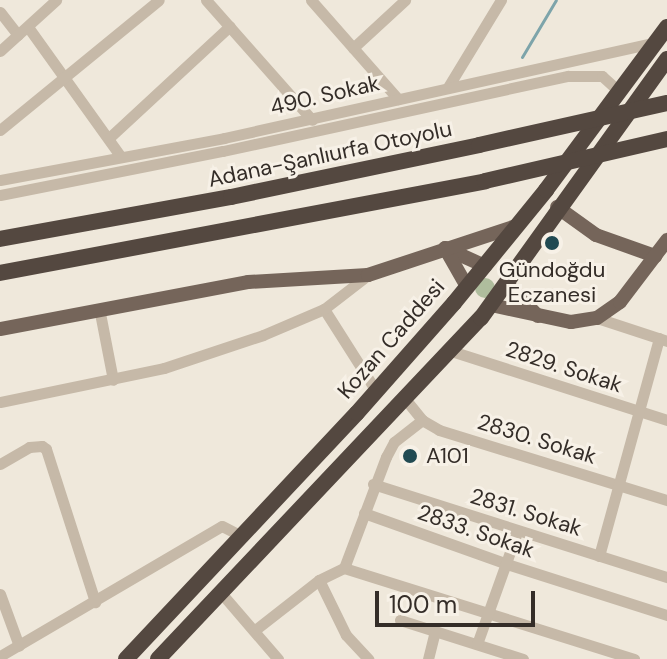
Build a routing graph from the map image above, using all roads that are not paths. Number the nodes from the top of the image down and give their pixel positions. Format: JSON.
{"nodes":[{"id":1,"x":56,"y":0,"type":"edge"},
{"id":2,"x":159,"y":0,"type":"edge"},
{"id":3,"x":206,"y":0,"type":"edge"},
{"id":4,"x":311,"y":0,"type":"edge"},
{"id":5,"x":405,"y":0,"type":"edge"},
{"id":6,"x":501,"y":0,"type":"edge"},
{"id":7,"x":0,"y":12,"type":"edge"},
{"id":8,"x":230,"y":26,"type":"junction"},
{"id":9,"x":28,"y":27,"type":"junction"},
{"id":10,"x":667,"y":27,"type":"edge"},
{"id":11,"x":18,"y":35,"type":"junction"},
{"id":12,"x":657,"y":42,"type":"junction"},
{"id":13,"x":353,"y":48,"type":"junction"},
{"id":14,"x":0,"y":51,"type":"edge"},
{"id":15,"x":667,"y":59,"type":"edge"},
{"id":16,"x":66,"y":77,"type":"junction"},
{"id":17,"x":448,"y":87,"type":"junction"},
{"id":18,"x":620,"y":92,"type":"junction"},
{"id":19,"x":398,"y":99,"type":"junction"},
{"id":20,"x":667,"y":103,"type":"edge"},
{"id":21,"x":312,"y":120,"type":"junction"},
{"id":22,"x":0,"y":130,"type":"edge"},
{"id":23,"x":110,"y":137,"type":"junction"},
{"id":24,"x":667,"y":139,"type":"edge"},
{"id":25,"x":121,"y":157,"type":"junction"},
{"id":26,"x":0,"y":180,"type":"edge"},
{"id":27,"x":0,"y":195,"type":"edge"},
{"id":28,"x":557,"y":207,"type":"junction"},
{"id":29,"x":516,"y":226,"type":"junction"},
{"id":30,"x":0,"y":239,"type":"edge"},
{"id":31,"x":667,"y":240,"type":"edge"},
{"id":32,"x":445,"y":248,"type":"junction"},
{"id":33,"x":655,"y":256,"type":"junction"},
{"id":34,"x":485,"y":266,"type":"junction"},
{"id":35,"x":0,"y":273,"type":"edge"},
{"id":36,"x":368,"y":275,"type":"junction"},
{"id":37,"x":466,"y":285,"type":"junction"},
{"id":38,"x":498,"y":295,"type":"junction"},
{"id":39,"x":324,"y":309,"type":"junction"},
{"id":40,"x":100,"y":313,"type":"junction"},
{"id":41,"x":538,"y":316,"type":"junction"},
{"id":42,"x":597,"y":318,"type":"junction"},
{"id":43,"x":0,"y":329,"type":"edge"},
{"id":44,"x":663,"y":339,"type":"edge"},
{"id":45,"x":448,"y":350,"type":"junction"},
{"id":46,"x":113,"y":380,"type":"junction"},
{"id":47,"x":376,"y":391,"type":"junction"},
{"id":48,"x":406,"y":400,"type":"junction"},
{"id":49,"x":0,"y":402,"type":"edge"},
{"id":50,"x":638,"y":411,"type":"junction"},
{"id":51,"x":422,"y":420,"type":"junction"},
{"id":52,"x":667,"y":420,"type":"edge"},
{"id":53,"x":380,"y":425,"type":"junction"},
{"id":54,"x":394,"y":442,"type":"junction"},
{"id":55,"x":0,"y":464,"type":"edge"},
{"id":56,"x":373,"y":484,"type":"junction"},
{"id":57,"x":618,"y":484,"type":"junction"},
{"id":58,"x":667,"y":500,"type":"edge"},
{"id":59,"x":364,"y":513,"type":"junction"},
{"id":60,"x":517,"y":532,"type":"junction"},
{"id":61,"x":240,"y":535,"type":"junction"},
{"id":62,"x":599,"y":556,"type":"junction"},
{"id":63,"x":507,"y":564,"type":"junction"},
{"id":64,"x":344,"y":568,"type":"junction"},
{"id":65,"x":667,"y":577,"type":"edge"},
{"id":66,"x":319,"y":580,"type":"junction"},
{"id":67,"x":0,"y":594,"type":"edge"},
{"id":68,"x":222,"y":594,"type":"junction"},
{"id":69,"x":95,"y":602,"type":"junction"},
{"id":70,"x":490,"y":614,"type":"junction"},
{"id":71,"x":667,"y":615,"type":"edge"},
{"id":72,"x":400,"y":620,"type":"dead end"},
{"id":73,"x":255,"y":630,"type":"junction"},
{"id":74,"x":435,"y":631,"type":"junction"},
{"id":75,"x":477,"y":644,"type":"junction"},
{"id":76,"x":19,"y":646,"type":"junction"},
{"id":77,"x":0,"y":656,"type":"edge"},
{"id":78,"x":276,"y":658,"type":"edge"},
{"id":79,"x":519,"y":658,"type":"edge"},
{"id":80,"x":126,"y":659,"type":"edge"},
{"id":81,"x":158,"y":659,"type":"edge"},
{"id":82,"x":368,"y":659,"type":"edge"},
{"id":83,"x":428,"y":659,"type":"edge"},
{"id":84,"x":634,"y":659,"type":"edge"}],
"edges":[{"from":1,"to":9,"type":"street"},
{"from":2,"to":16,"type":"street"},
{"from":3,"to":8,"type":"street"},
{"from":4,"to":13,"type":"street"},
{"from":5,"to":13,"type":"street"},
{"from":6,"to":17,"type":"street"},
{"from":7,"to":11,"type":"street"},
{"from":8,"to":21,"type":"street"},
{"from":8,"to":23,"type":"street"},
{"from":9,"to":11,"type":"street"},
{"from":9,"to":16,"type":"street"},
{"from":10,"to":12,"type":"highway","name":"Kozan Caddesi"},
{"from":11,"to":14,"type":"street"},
{"from":12,"to":17,"type":"street","name":"490. Sokak"},
{"from":12,"to":18,"type":"highway","name":"Kozan Caddesi"},
{"from":13,"to":19,"type":"street"},
{"from":15,"to":28,"type":"highway"},
{"from":16,"to":22,"type":"street"},
{"from":16,"to":23,"type":"street"},
{"from":17,"to":19,"type":"street","name":"490. Sokak"},
{"from":18,"to":27,"type":"street"},
{"from":18,"to":29,"type":"highway","name":"Kozan Caddesi"},
{"from":19,"to":21,"type":"street","name":"490. Sokak"},
{"from":20,"to":30,"type":"highway","name":"Adana-Şanlıurfa Otoyolu","bridge":true},
{"from":21,"to":25,"type":"street","name":"490. Sokak"},
{"from":23,"to":25,"type":"street"},
{"from":24,"to":35,"type":"highway","bridge":true},
{"from":25,"to":26,"type":"street","name":"490. Sokak"},
{"from":28,"to":33,"type":"main road"},
{"from":28,"to":38,"type":"highway"},
{"from":29,"to":32,"type":"main road"},
{"from":29,"to":34,"type":"highway","name":"Kozan Caddesi"},
{"from":31,"to":33,"type":"main road"},
{"from":32,"to":34,"type":"main road"},
{"from":32,"to":36,"type":"main road"},
{"from":32,"to":37,"type":"main road"},
{"from":33,"to":42,"type":"main road"},
{"from":34,"to":37,"type":"highway","name":"Kozan Caddesi"},
{"from":34,"to":38,"type":"highway"},
{"from":36,"to":39,"type":"street"},
{"from":36,"to":40,"type":"main road"},
{"from":37,"to":38,"type":"highway"},
{"from":37,"to":47,"type":"highway","name":"Kozan Caddesi"},
{"from":38,"to":41,"type":"main road"},
{"from":38,"to":41,"type":"main road"},
{"from":38,"to":45,"type":"highway"},
{"from":39,"to":46,"type":"street"},
{"from":39,"to":47,"type":"street"},
{"from":40,"to":43,"type":"main road"},
{"from":40,"to":46,"type":"street"},
{"from":41,"to":42,"type":"main road"},
{"from":42,"to":44,"type":"street"},
{"from":44,"to":50,"type":"street"},
{"from":45,"to":48,"type":"highway"},
{"from":45,"to":50,"type":"street","name":"2829. Sokak"},
{"from":46,"to":49,"type":"street"},
{"from":47,"to":61,"type":"highway","name":"Kozan Caddesi"},
{"from":48,"to":51,"type":"street","name":"2830. Sokak"},
{"from":48,"to":53,"type":"highway"},
{"from":50,"to":52,"type":"street","name":"2829. Sokak"},
{"from":50,"to":57,"type":"street"},
{"from":51,"to":54,"type":"street"},
{"from":51,"to":57,"type":"street","name":"2830. Sokak"},
{"from":53,"to":54,"type":"street"},
{"from":53,"to":68,"type":"highway"},
{"from":54,"to":56,"type":"street"},
{"from":55,"to":69,"type":"street"},
{"from":56,"to":59,"type":"street"},
{"from":56,"to":60,"type":"street","name":"2831. Sokak"},
{"from":57,"to":58,"type":"street","name":"2830. Sokak"},
{"from":57,"to":62,"type":"street"},
{"from":59,"to":63,"type":"street","name":"2833. Sokak"},
{"from":59,"to":64,"type":"street"},
{"from":60,"to":62,"type":"street","name":"2831. Sokak"},
{"from":60,"to":63,"type":"street"},
{"from":61,"to":69,"type":"street"},
{"from":61,"to":80,"type":"highway","name":"Kozan Caddesi"},
{"from":62,"to":65,"type":"street","name":"2831. Sokak"},
{"from":63,"to":70,"type":"street"},
{"from":63,"to":71,"type":"street","name":"2833. Sokak"},
{"from":64,"to":66,"type":"street"},
{"from":64,"to":70,"type":"street"},
{"from":66,"to":73,"type":"street"},
{"from":66,"to":82,"type":"street"},
{"from":67,"to":76,"type":"street"},
{"from":68,"to":73,"type":"street"},
{"from":68,"to":81,"type":"highway"},
{"from":69,"to":76,"type":"street"},
{"from":70,"to":75,"type":"street"},
{"from":70,"to":84,"type":"street"},
{"from":72,"to":74,"type":"street"},
{"from":73,"to":78,"type":"street"},
{"from":74,"to":75,"type":"street"},
{"from":74,"to":83,"type":"street"},
{"from":75,"to":79,"type":"street"},
{"from":76,"to":77,"type":"street"}]}
